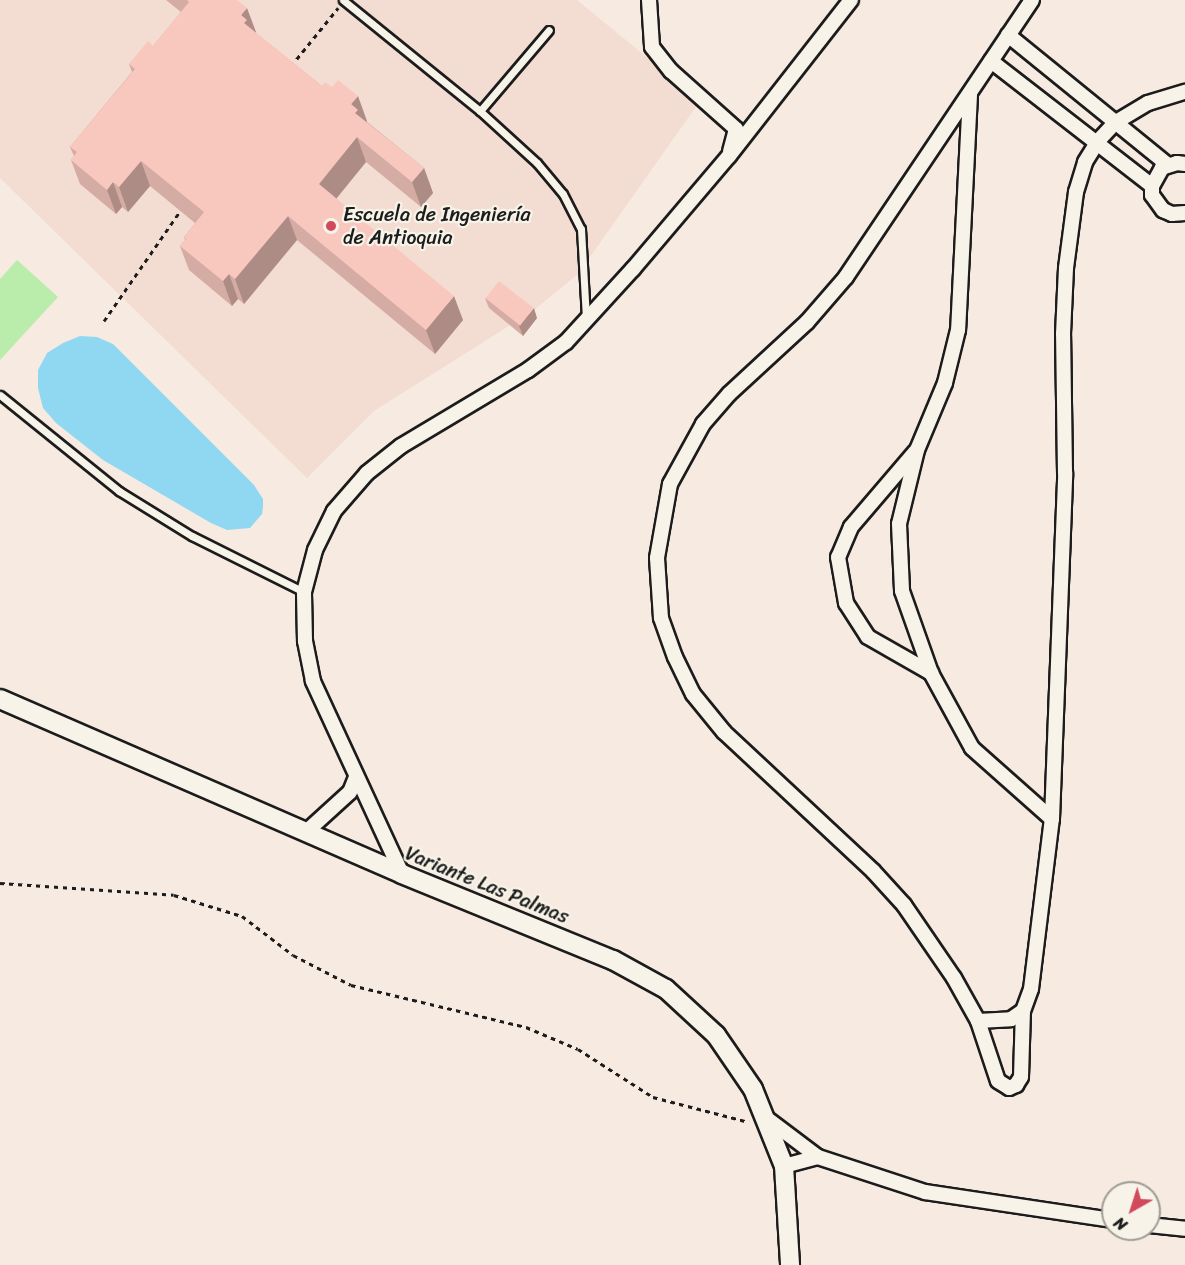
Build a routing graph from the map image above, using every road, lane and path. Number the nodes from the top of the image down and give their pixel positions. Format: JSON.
{"nodes":[{"id":1,"x":344,"y":0,"type":"edge"},
{"id":2,"x":649,"y":0,"type":"edge"},
{"id":3,"x":851,"y":0,"type":"edge"},
{"id":4,"x":1032,"y":0,"type":"edge"},
{"id":5,"x":549,"y":30,"type":"dead end"},
{"id":6,"x":1008,"y":35,"type":"junction"},
{"id":7,"x":991,"y":61,"type":"junction"},
{"id":8,"x":284,"y":74,"type":"edge"},
{"id":9,"x":1185,"y":92,"type":"edge"},
{"id":10,"x":970,"y":95,"type":"junction"},
{"id":11,"x":480,"y":111,"type":"junction"},
{"id":12,"x":1116,"y":122,"type":"junction"},
{"id":13,"x":1098,"y":141,"type":"junction"},
{"id":14,"x":729,"y":156,"type":"junction"},
{"id":15,"x":1185,"y":164,"type":"edge"},
{"id":16,"x":1168,"y":165,"type":"junction"},
{"id":17,"x":1152,"y":186,"type":"junction"},
{"id":18,"x":181,"y":210,"type":"edge"},
{"id":19,"x":1185,"y":213,"type":"edge"},
{"id":20,"x":104,"y":321,"type":"dead end"},
{"id":21,"x":586,"y":321,"type":"junction"},
{"id":22,"x":0,"y":395,"type":"edge"},
{"id":23,"x":917,"y":450,"type":"junction"},
{"id":24,"x":304,"y":592,"type":"junction"},
{"id":25,"x":931,"y":673,"type":"junction"},
{"id":26,"x":0,"y":699,"type":"edge"},
{"id":27,"x":356,"y":777,"type":"junction"},
{"id":28,"x":1052,"y":819,"type":"junction"},
{"id":29,"x":306,"y":832,"type":"junction"},
{"id":30,"x":402,"y":874,"type":"junction"},
{"id":31,"x":0,"y":883,"type":"edge"},
{"id":32,"x":1023,"y":1011,"type":"junction"},
{"id":33,"x":978,"y":1021,"type":"junction"},
{"id":34,"x":766,"y":1122,"type":"junction"},
{"id":35,"x":818,"y":1157,"type":"junction"},
{"id":36,"x":784,"y":1166,"type":"junction"},
{"id":37,"x":1101,"y":1218,"type":"edge"},
{"id":38,"x":1161,"y":1226,"type":"edge"},
{"id":39,"x":1185,"y":1229,"type":"edge"},
{"id":40,"x":790,"y":1265,"type":"edge"}],
"edges":[{"from":1,"to":8,"type":"path"},
{"from":1,"to":11,"type":"lane"},
{"from":2,"to":14,"type":"street"},
{"from":3,"to":14,"type":"street"},
{"from":4,"to":6,"type":"street"},
{"from":5,"to":11,"type":"lane"},
{"from":6,"to":7,"type":"street"},
{"from":6,"to":12,"type":"street"},
{"from":7,"to":10,"type":"street"},
{"from":7,"to":13,"type":"street"},
{"from":9,"to":12,"type":"street"},
{"from":10,"to":23,"type":"street"},
{"from":10,"to":33,"type":"street"},
{"from":11,"to":21,"type":"lane"},
{"from":12,"to":13,"type":"street"},
{"from":12,"to":16,"type":"street"},
{"from":13,"to":17,"type":"street"},
{"from":13,"to":28,"type":"street"},
{"from":14,"to":21,"type":"street"},
{"from":15,"to":16,"type":"street"},
{"from":16,"to":17,"type":"street"},
{"from":17,"to":19,"type":"street"},
{"from":18,"to":20,"type":"path"},
{"from":21,"to":24,"type":"street"},
{"from":22,"to":24,"type":"lane"},
{"from":23,"to":25,"type":"street"},
{"from":23,"to":25,"type":"street"},
{"from":24,"to":27,"type":"street"},
{"from":25,"to":28,"type":"street"},
{"from":26,"to":29,"type":"main road","name":"Variante Las Palmas"},
{"from":27,"to":29,"type":"street"},
{"from":27,"to":30,"type":"street"},
{"from":28,"to":32,"type":"street"},
{"from":29,"to":30,"type":"main road","name":"Variante Las Palmas"},
{"from":30,"to":34,"type":"main road","name":"Variante Las Palmas"},
{"from":31,"to":34,"type":"path"},
{"from":32,"to":33,"type":"street"},
{"from":32,"to":33,"type":"street"},
{"from":34,"to":35,"type":"street"},
{"from":34,"to":36,"type":"main road","name":"Variante Las Palmas"},
{"from":35,"to":36,"type":"street"},
{"from":35,"to":37,"type":"street"},
{"from":36,"to":40,"type":"main road","name":"Variante Las Palmas"},
{"from":38,"to":39,"type":"street"}]}
